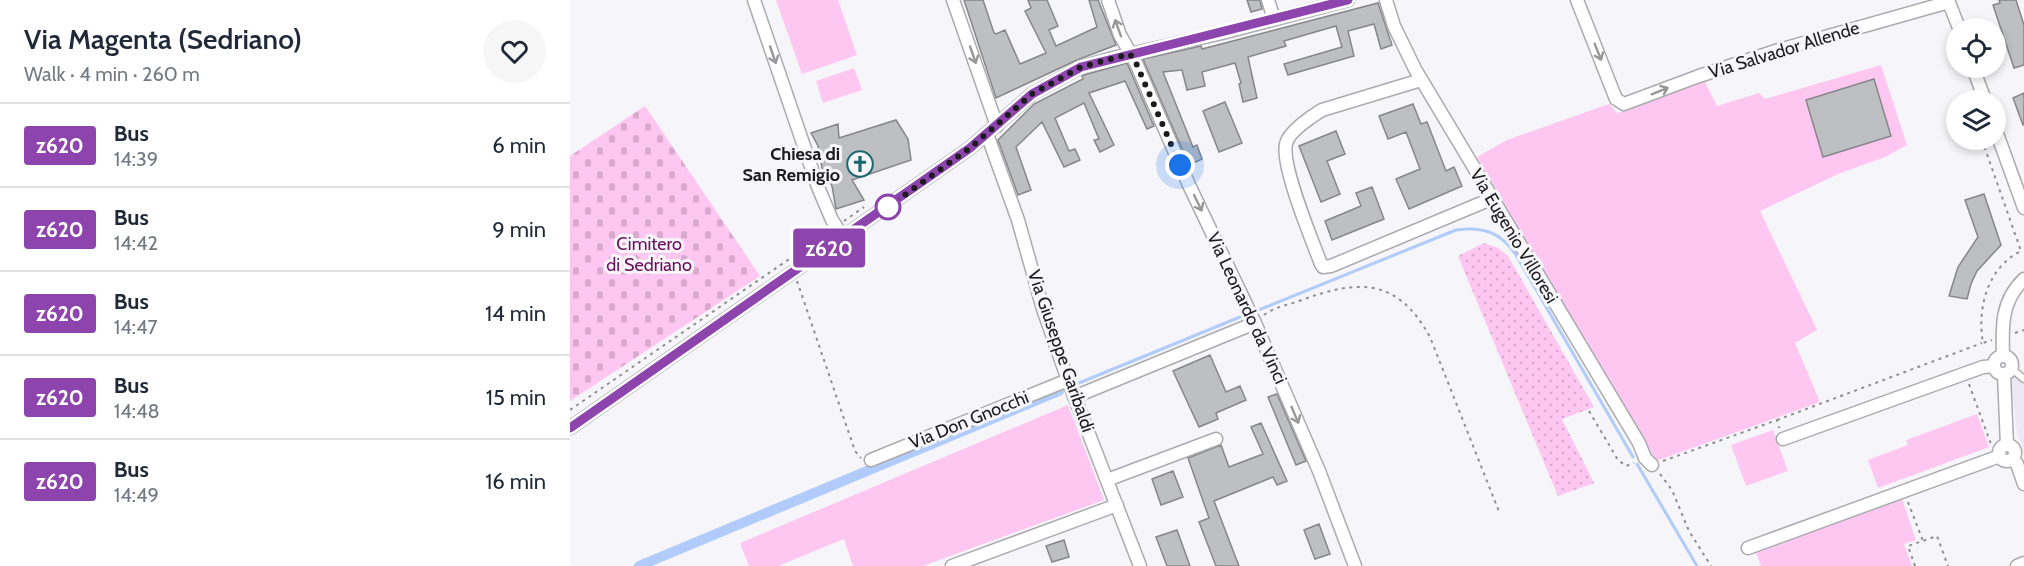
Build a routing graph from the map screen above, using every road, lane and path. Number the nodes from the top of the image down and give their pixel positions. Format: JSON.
{"nodes":[{"id":1,"x":754,"y":0,"type":"edge"},
{"id":2,"x":953,"y":0,"type":"edge"},
{"id":3,"x":1108,"y":0,"type":"edge"},
{"id":4,"x":1268,"y":0,"type":"edge"},
{"id":5,"x":1348,"y":0,"type":"edge"},
{"id":6,"x":1386,"y":0,"type":"edge"},
{"id":7,"x":1577,"y":0,"type":"edge"},
{"id":8,"x":1948,"y":1,"type":"edge"},
{"id":9,"x":1955,"y":18,"type":"edge"},
{"id":10,"x":1274,"y":19,"type":"junction"},
{"id":11,"x":1130,"y":54,"type":"junction"},
{"id":12,"x":1421,"y":80,"type":"junction"},
{"id":13,"x":997,"y":126,"type":"junction"},
{"id":14,"x":987,"y":134,"type":"junction"},
{"id":15,"x":1986,"y":150,"type":"edge"},
{"id":16,"x":2003,"y":150,"type":"edge"},
{"id":17,"x":1491,"y":199,"type":"junction"},
{"id":18,"x":869,"y":204,"type":"dead end"},
{"id":19,"x":2024,"y":208,"type":"edge"},
{"id":20,"x":840,"y":232,"type":"junction"},
{"id":21,"x":794,"y":273,"type":"junction"},
{"id":22,"x":2024,"y":279,"type":"edge"},
{"id":23,"x":1255,"y":323,"type":"junction"},
{"id":24,"x":2024,"y":330,"type":"edge"},
{"id":25,"x":2002,"y":336,"type":"junction"},
{"id":26,"x":1983,"y":343,"type":"junction"},
{"id":27,"x":2003,"y":356,"type":"junction"},
{"id":28,"x":1994,"y":366,"type":"junction"},
{"id":29,"x":2008,"y":372,"type":"junction"},
{"id":30,"x":1965,"y":373,"type":"junction"},
{"id":31,"x":2024,"y":379,"type":"edge"},
{"id":32,"x":1068,"y":380,"type":"junction"},
{"id":33,"x":1074,"y":397,"type":"junction"},
{"id":34,"x":570,"y":410,"type":"edge"},
{"id":35,"x":1589,"y":411,"type":"dead end"},
{"id":36,"x":1777,"y":420,"type":"junction"},
{"id":37,"x":570,"y":428,"type":"edge"},
{"id":38,"x":1216,"y":439,"type":"dead end"},
{"id":39,"x":1783,"y":439,"type":"joint"},
{"id":40,"x":2003,"y":457,"type":"junction"},
{"id":41,"x":871,"y":460,"type":"joint"},
{"id":42,"x":1648,"y":462,"type":"junction"},
{"id":43,"x":1107,"y":480,"type":"junction"},
{"id":44,"x":2024,"y":484,"type":"edge"},
{"id":45,"x":1904,"y":491,"type":"junction"},
{"id":46,"x":1117,"y":505,"type":"junction"},
{"id":47,"x":1500,"y":514,"type":"dead end"},
{"id":48,"x":1923,"y":541,"type":"junction"},
{"id":49,"x":1748,"y":548,"type":"dead end"},
{"id":50,"x":2024,"y":563,"type":"edge"},
{"id":51,"x":952,"y":566,"type":"edge"},
{"id":52,"x":1140,"y":566,"type":"edge"},
{"id":53,"x":1355,"y":566,"type":"edge"},
{"id":54,"x":1711,"y":566,"type":"edge"},
{"id":55,"x":1915,"y":566,"type":"edge"},
{"id":56,"x":1948,"y":566,"type":"edge"},
{"id":57,"x":2017,"y":566,"type":"edge"}],
"edges":[{"from":1,"to":20,"type":"street","one_way":true},
{"from":2,"to":13,"type":"street","one_way":true},
{"from":11,"to":3,"type":"street","name":"Via Leonardo da Vinci","one_way":true},
{"from":4,"to":10,"type":"street"},
{"from":5,"to":10,"type":"street"},
{"from":6,"to":12,"type":"street","name":"Via Eugenio Villoresi"},
{"from":7,"to":8,"type":"street","name":"Via Salvador Allende","one_way":true},
{"from":8,"to":9,"type":"street"},
{"from":10,"to":11,"type":"street"},
{"from":11,"to":13,"type":"street"},
{"from":11,"to":23,"type":"street","name":"Via Leonardo da Vinci","one_way":true},
{"from":12,"to":17,"type":"street","name":"Via Eugenio Villoresi"},
{"from":12,"to":17,"type":"street"},
{"from":13,"to":14,"type":"street"},
{"from":14,"to":20,"type":"street"},
{"from":14,"to":32,"type":"street","name":"Via Giuseppe Garibaldi"},
{"from":15,"to":26,"type":"path"},
{"from":16,"to":19,"type":"street"},
{"from":17,"to":42,"type":"street","name":"Via Eugenio Villoresi"},
{"from":18,"to":20,"type":"path"},
{"from":20,"to":21,"type":"street"},
{"from":20,"to":34,"type":"path"},
{"from":21,"to":37,"type":"street"},
{"from":21,"to":41,"type":"path"},
{"from":22,"to":25,"type":"street"},
{"from":23,"to":33,"type":"street"},
{"from":23,"to":47,"type":"path"},
{"from":23,"to":53,"type":"street","name":"Via Leonardo da Vinci","one_way":true},
{"from":24,"to":25,"type":"path"},
{"from":25,"to":26,"type":"path"},
{"from":25,"to":27,"type":"street"},
{"from":26,"to":36,"type":"path"},
{"from":27,"to":28,"type":"street"},
{"from":27,"to":29,"type":"street"},
{"from":28,"to":29,"type":"street"},
{"from":28,"to":30,"type":"street"},
{"from":29,"to":31,"type":"lane"},
{"from":29,"to":40,"type":"street"},
{"from":30,"to":39,"type":"street"},
{"from":30,"to":40,"type":"path"},
{"from":32,"to":33,"type":"street","name":"Via Giuseppe Garibaldi"},
{"from":32,"to":41,"type":"street","name":"Via Don Gnocchi"},
{"from":33,"to":43,"type":"street","name":"Via Giuseppe Garibaldi"},
{"from":35,"to":42,"type":"path"},
{"from":36,"to":39,"type":"path"},
{"from":36,"to":42,"type":"path"},
{"from":38,"to":43,"type":"street"},
{"from":40,"to":44,"type":"street"},
{"from":40,"to":45,"type":"street"},
{"from":42,"to":54,"type":"path"},
{"from":43,"to":46,"type":"street","name":"Via Giuseppe Garibaldi"},
{"from":45,"to":48,"type":"path"},
{"from":45,"to":49,"type":"street"},
{"from":46,"to":51,"type":"street"},
{"from":46,"to":52,"type":"street","name":"Via Giuseppe Garibaldi"},
{"from":48,"to":55,"type":"path"},
{"from":48,"to":56,"type":"path"},
{"from":50,"to":57,"type":"street"}]}
